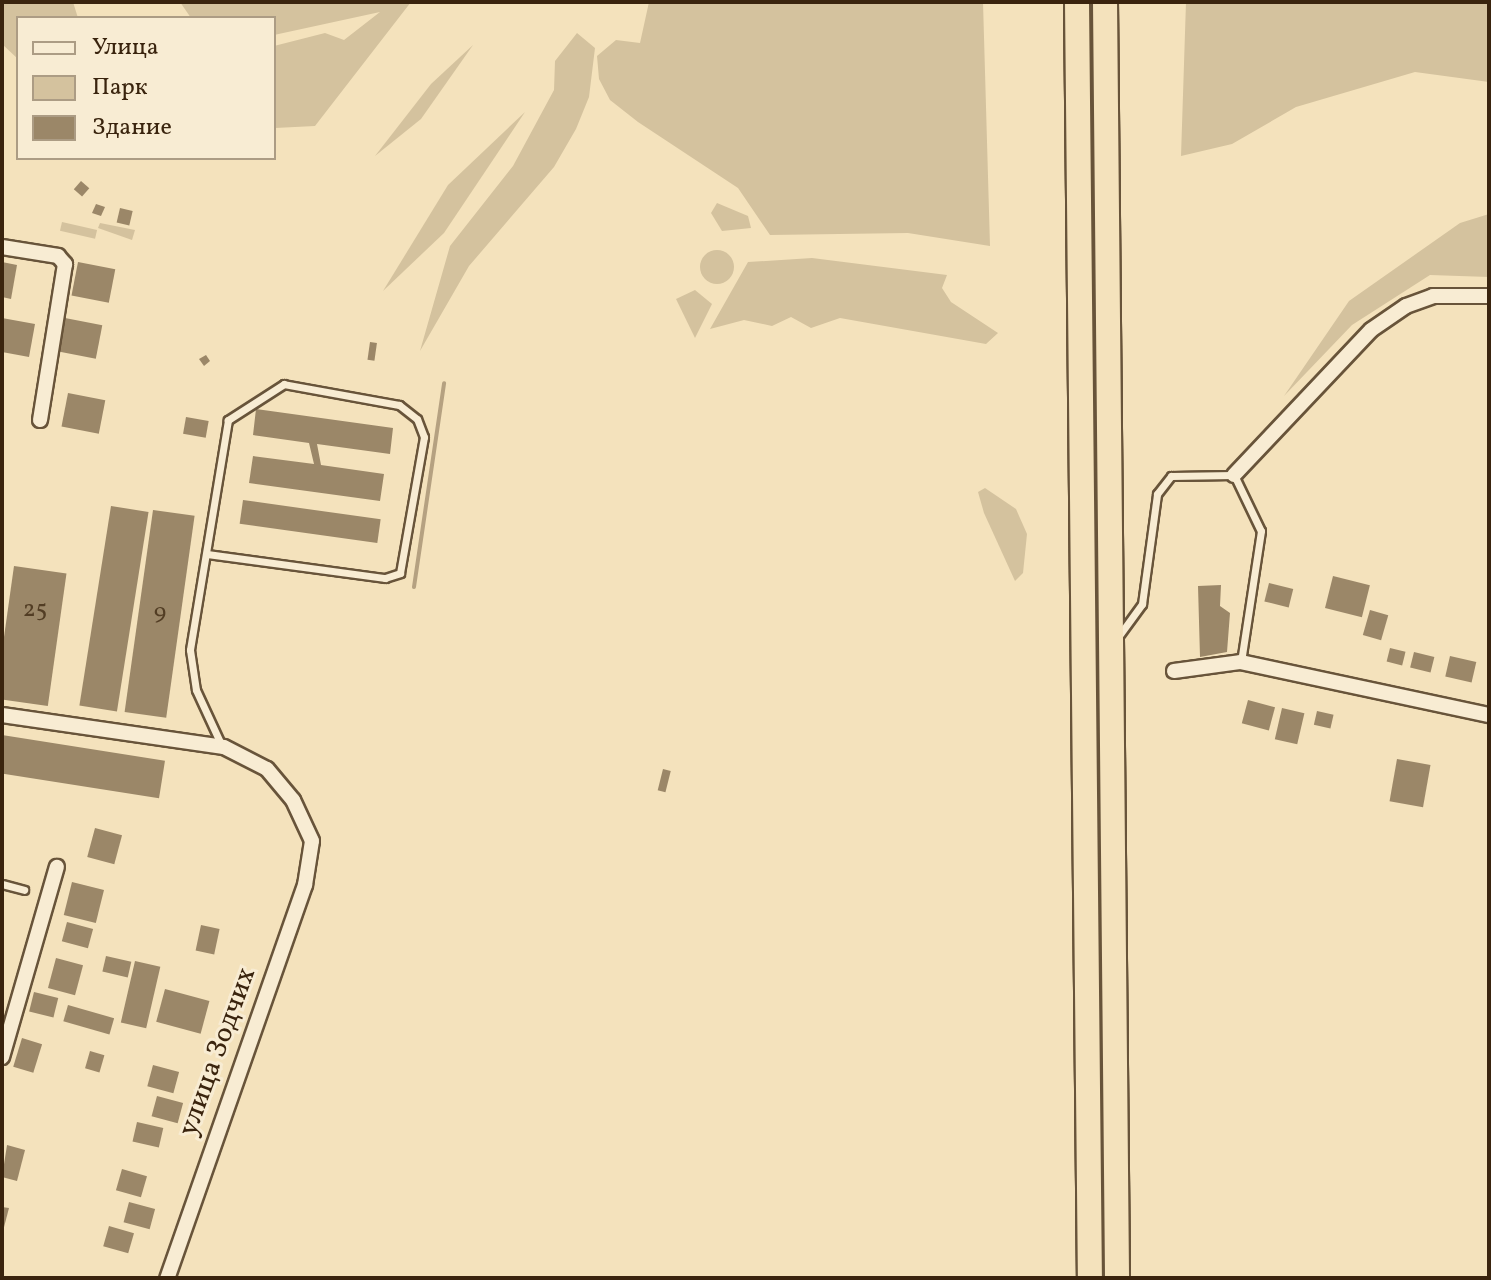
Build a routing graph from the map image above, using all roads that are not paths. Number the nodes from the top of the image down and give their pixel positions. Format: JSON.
{"nodes":[{"id":1,"x":1077,"y":2,"type":"edge"},
{"id":2,"x":1105,"y":2,"type":"edge"},
{"id":3,"x":2,"y":247,"type":"edge"},
{"id":4,"x":1489,"y":296,"type":"edge"},
{"id":5,"x":40,"y":420,"type":"dead end"},
{"id":6,"x":1234,"y":475,"type":"junction"},
{"id":7,"x":207,"y":554,"type":"junction"},
{"id":8,"x":1109,"y":648,"type":"junction"},
{"id":9,"x":1241,"y":662,"type":"junction"},
{"id":10,"x":1174,"y":671,"type":"dead end"},
{"id":11,"x":2,"y":715,"type":"edge"},
{"id":12,"x":1489,"y":715,"type":"edge"},
{"id":13,"x":224,"y":747,"type":"junction"},
{"id":14,"x":57,"y":867,"type":"dead end"},
{"id":15,"x":2,"y":884,"type":"edge"},
{"id":16,"x":24,"y":890,"type":"dead end"},
{"id":17,"x":2,"y":1057,"type":"edge"},
{"id":18,"x":167,"y":1278,"type":"edge"},
{"id":19,"x":1090,"y":1278,"type":"edge"},
{"id":20,"x":1117,"y":1278,"type":"edge"}],
"edges":[{"from":1,"to":19,"type":"highway"},
{"from":2,"to":8,"type":"highway"},
{"from":3,"to":5,"type":"street"},
{"from":4,"to":6,"type":"street"},
{"from":6,"to":8,"type":"lane"},
{"from":6,"to":9,"type":"lane"},
{"from":7,"to":7,"type":"lane"},
{"from":7,"to":13,"type":"lane"},
{"from":8,"to":20,"type":"highway"},
{"from":9,"to":10,"type":"street"},
{"from":9,"to":12,"type":"street"},
{"from":11,"to":13,"type":"street"},
{"from":13,"to":18,"type":"street","name":"улица Зодчих"},
{"from":14,"to":17,"type":"street"},
{"from":15,"to":16,"type":"lane"}]}
